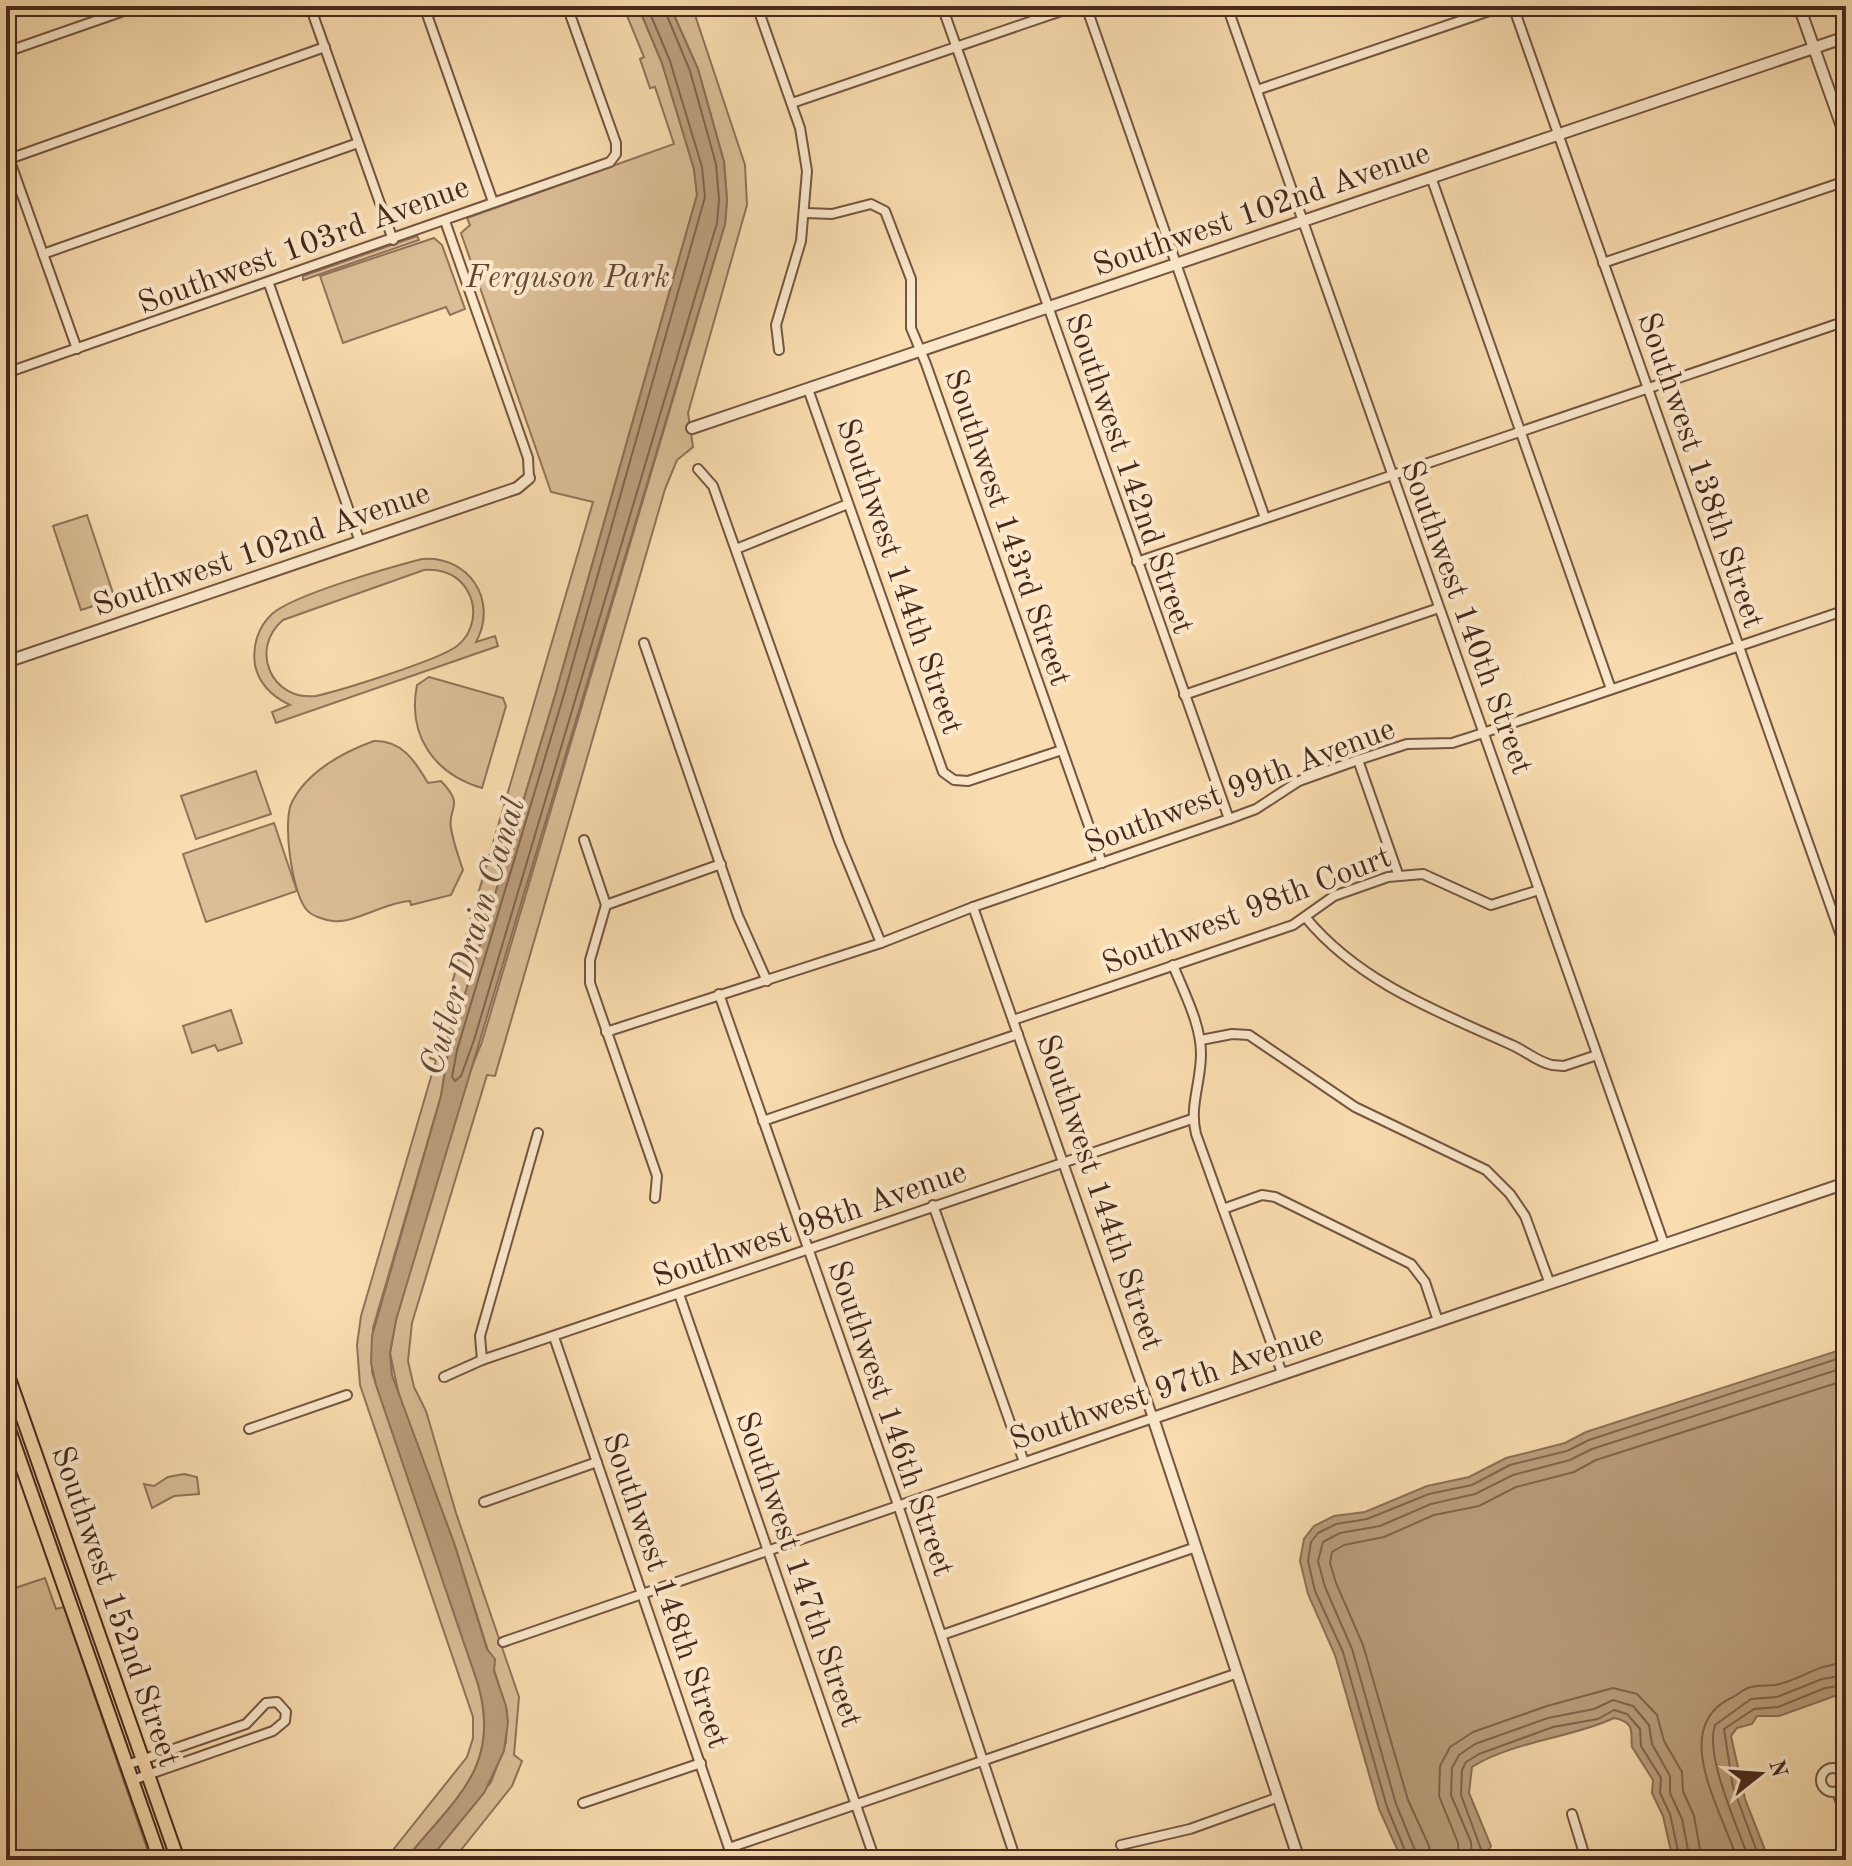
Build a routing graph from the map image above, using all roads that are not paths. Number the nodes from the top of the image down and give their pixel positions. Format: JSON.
{"nodes":[{"id":1,"x":138,"y":6,"type":"edge"},
{"id":2,"x":310,"y":6,"type":"edge"},
{"id":3,"x":424,"y":6,"type":"edge"},
{"id":4,"x":567,"y":6,"type":"edge"},
{"id":5,"x":757,"y":6,"type":"edge"},
{"id":6,"x":942,"y":6,"type":"edge"},
{"id":7,"x":1076,"y":6,"type":"edge"},
{"id":8,"x":1086,"y":6,"type":"edge"},
{"id":9,"x":1227,"y":6,"type":"edge"},
{"id":10,"x":1504,"y":6,"type":"edge"},
{"id":11,"x":1513,"y":6,"type":"edge"},
{"id":12,"x":1799,"y":6,"type":"edge"},
{"id":13,"x":1846,"y":37,"type":"edge"},
{"id":14,"x":325,"y":47,"type":"junction"},
{"id":15,"x":956,"y":47,"type":"junction"},
{"id":16,"x":1813,"y":48,"type":"junction"},
{"id":17,"x":6,"y":52,"type":"edge"},
{"id":18,"x":1257,"y":90,"type":"junction"},
{"id":19,"x":792,"y":103,"type":"junction"},
{"id":20,"x":1558,"y":135,"type":"junction"},
{"id":21,"x":1846,"y":138,"type":"edge"},
{"id":22,"x":358,"y":143,"type":"junction"},
{"id":23,"x":8,"y":154,"type":"edge"},
{"id":24,"x":1431,"y":177,"type":"junction"},
{"id":25,"x":1846,"y":181,"type":"edge"},
{"id":26,"x":493,"y":202,"type":"junction"},
{"id":27,"x":806,"y":213,"type":"junction"},
{"id":28,"x":445,"y":221,"type":"junction"},
{"id":29,"x":1303,"y":221,"type":"junction"},
{"id":30,"x":393,"y":240,"type":"junction"},
{"id":31,"x":43,"y":254,"type":"junction"},
{"id":32,"x":1603,"y":263,"type":"junction"},
{"id":33,"x":1175,"y":264,"type":"junction"},
{"id":34,"x":269,"y":284,"type":"junction"},
{"id":35,"x":1048,"y":308,"type":"junction"},
{"id":36,"x":1846,"y":321,"type":"edge"},
{"id":37,"x":77,"y":349,"type":"junction"},
{"id":38,"x":779,"y":350,"type":"dead end"},
{"id":39,"x":920,"y":352,"type":"junction"},
{"id":40,"x":6,"y":373,"type":"edge"},
{"id":41,"x":808,"y":389,"type":"junction"},
{"id":42,"x":1648,"y":389,"type":"junction"},
{"id":43,"x":692,"y":428,"type":"dead end"},
{"id":44,"x":1521,"y":433,"type":"junction"},
{"id":45,"x":698,"y":469,"type":"dead end"},
{"id":46,"x":1392,"y":476,"type":"junction"},
{"id":47,"x":529,"y":478,"type":"joint"},
{"id":48,"x":848,"y":504,"type":"junction"},
{"id":49,"x":1265,"y":518,"type":"junction"},
{"id":50,"x":360,"y":542,"type":"junction"},
{"id":51,"x":736,"y":549,"type":"junction"},
{"id":52,"x":1137,"y":562,"type":"junction"},
{"id":53,"x":1439,"y":608,"type":"junction"},
{"id":54,"x":1846,"y":610,"type":"edge"},
{"id":55,"x":644,"y":643,"type":"dead end"},
{"id":56,"x":1739,"y":645,"type":"junction"},
{"id":57,"x":6,"y":662,"type":"edge"},
{"id":58,"x":1611,"y":689,"type":"junction"},
{"id":59,"x":1184,"y":695,"type":"junction"},
{"id":60,"x":1484,"y":733,"type":"junction"},
{"id":61,"x":1062,"y":750,"type":"junction"},
{"id":62,"x":1358,"y":760,"type":"junction"},
{"id":63,"x":1229,"y":819,"type":"junction"},
{"id":64,"x":584,"y":840,"type":"dead end"},
{"id":65,"x":1102,"y":863,"type":"junction"},
{"id":66,"x":721,"y":864,"type":"junction"},
{"id":67,"x":1398,"y":874,"type":"junction"},
{"id":68,"x":1539,"y":890,"type":"junction"},
{"id":69,"x":606,"y":905,"type":"junction"},
{"id":70,"x":973,"y":907,"type":"junction"},
{"id":71,"x":1306,"y":918,"type":"junction"},
{"id":72,"x":881,"y":943,"type":"junction"},
{"id":73,"x":1846,"y":950,"type":"edge"},
{"id":74,"x":1173,"y":965,"type":"junction"},
{"id":75,"x":767,"y":981,"type":"junction"},
{"id":76,"x":719,"y":994,"type":"junction"},
{"id":77,"x":1013,"y":1020,"type":"junction"},
{"id":78,"x":606,"y":1032,"type":"junction"},
{"id":79,"x":1018,"y":1034,"type":"junction"},
{"id":80,"x":1201,"y":1040,"type":"junction"},
{"id":81,"x":1597,"y":1055,"type":"junction"},
{"id":82,"x":1192,"y":1119,"type":"junction"},
{"id":83,"x":763,"y":1121,"type":"junction"},
{"id":84,"x":538,"y":1133,"type":"dead end"},
{"id":85,"x":1062,"y":1161,"type":"junction"},
{"id":86,"x":1846,"y":1183,"type":"edge"},
{"id":87,"x":655,"y":1198,"type":"dead end"},
{"id":88,"x":933,"y":1205,"type":"junction"},
{"id":89,"x":1223,"y":1209,"type":"junction"},
{"id":90,"x":1664,"y":1244,"type":"junction"},
{"id":91,"x":808,"y":1250,"type":"junction"},
{"id":92,"x":1550,"y":1284,"type":"junction"},
{"id":93,"x":679,"y":1294,"type":"junction"},
{"id":94,"x":1438,"y":1321,"type":"junction"},
{"id":95,"x":554,"y":1337,"type":"junction"},
{"id":96,"x":482,"y":1360,"type":"junction"},
{"id":97,"x":6,"y":1370,"type":"edge"},
{"id":98,"x":1282,"y":1373,"type":"junction"},
{"id":99,"x":444,"y":1377,"type":"dead end"},
{"id":100,"x":347,"y":1395,"type":"dead end"},
{"id":101,"x":1153,"y":1418,"type":"junction"},
{"id":102,"x":6,"y":1421,"type":"edge"},
{"id":103,"x":249,"y":1429,"type":"dead end"},
{"id":104,"x":597,"y":1462,"type":"junction"},
{"id":105,"x":1024,"y":1462,"type":"junction"},
{"id":106,"x":484,"y":1502,"type":"dead end"},
{"id":107,"x":898,"y":1505,"type":"junction"},
{"id":108,"x":1196,"y":1547,"type":"junction"},
{"id":109,"x":770,"y":1550,"type":"junction"},
{"id":110,"x":643,"y":1593,"type":"junction"},
{"id":111,"x":942,"y":1635,"type":"junction"},
{"id":112,"x":503,"y":1642,"type":"dead end"},
{"id":113,"x":1238,"y":1673,"type":"junction"},
{"id":114,"x":144,"y":1759,"type":"junction"},
{"id":115,"x":984,"y":1761,"type":"junction"},
{"id":116,"x":701,"y":1763,"type":"junction"},
{"id":117,"x":127,"y":1765,"type":"junction"},
{"id":118,"x":149,"y":1774,"type":"junction"},
{"id":119,"x":133,"y":1780,"type":"junction"},
{"id":120,"x":1837,"y":1791,"type":"dead end"},
{"id":121,"x":1279,"y":1797,"type":"junction"},
{"id":122,"x":583,"y":1803,"type":"dead end"},
{"id":123,"x":855,"y":1805,"type":"junction"},
{"id":124,"x":1572,"y":1814,"type":"dead end"},
{"id":125,"x":1846,"y":1818,"type":"edge"},
{"id":126,"x":1121,"y":1845,"type":"dead end"},
{"id":127,"x":729,"y":1848,"type":"junction"},
{"id":128,"x":160,"y":1860,"type":"edge"},
{"id":129,"x":178,"y":1860,"type":"edge"},
{"id":130,"x":733,"y":1860,"type":"edge"},
{"id":131,"x":875,"y":1860,"type":"edge"},
{"id":132,"x":1016,"y":1860,"type":"edge"},
{"id":133,"x":1299,"y":1860,"type":"edge"},
{"id":134,"x":1586,"y":1860,"type":"edge"}],
"edges":[{"from":1,"to":17,"type":"street"},
{"from":2,"to":14,"type":"street"},
{"from":3,"to":26,"type":"street"},
{"from":4,"to":26,"type":"street","name":"Southwest 103rd Avenue"},
{"from":5,"to":19,"type":"street"},
{"from":6,"to":15,"type":"street","name":"Southwest 142nd Street"},
{"from":7,"to":15,"type":"street"},
{"from":8,"to":33,"type":"street"},
{"from":9,"to":18,"type":"street","name":"Southwest 140th Street"},
{"from":10,"to":18,"type":"street"},
{"from":11,"to":20,"type":"street","name":"Southwest 138th Street"},
{"from":12,"to":16,"type":"street"},
{"from":13,"to":16,"type":"street","name":"Southwest 102nd Avenue"},
{"from":14,"to":22,"type":"street"},
{"from":14,"to":23,"type":"street"},
{"from":15,"to":19,"type":"street"},
{"from":15,"to":35,"type":"street","name":"Southwest 142nd Street"},
{"from":16,"to":20,"type":"street","name":"Southwest 102nd Avenue"},
{"from":16,"to":21,"type":"street"},
{"from":18,"to":29,"type":"street","name":"Southwest 140th Street"},
{"from":19,"to":27,"type":"street"},
{"from":20,"to":24,"type":"street","name":"Southwest 102nd Avenue"},
{"from":20,"to":32,"type":"street","name":"Southwest 138th Street"},
{"from":22,"to":30,"type":"street"},
{"from":22,"to":31,"type":"street"},
{"from":23,"to":31,"type":"street"},
{"from":24,"to":29,"type":"street","name":"Southwest 102nd Avenue"},
{"from":24,"to":44,"type":"street"},
{"from":25,"to":32,"type":"street"},
{"from":26,"to":28,"type":"street","name":"Southwest 103rd Avenue"},
{"from":27,"to":38,"type":"street"},
{"from":27,"to":39,"type":"street","name":"Southwest 143rd Street"},
{"from":28,"to":30,"type":"street","name":"Southwest 103rd Avenue"},
{"from":28,"to":47,"type":"street"},
{"from":29,"to":33,"type":"street","name":"Southwest 102nd Avenue"},
{"from":29,"to":46,"type":"street","name":"Southwest 140th Street"},
{"from":30,"to":34,"type":"street","name":"Southwest 103rd Avenue"},
{"from":31,"to":37,"type":"street"},
{"from":32,"to":42,"type":"street","name":"Southwest 138th Street"},
{"from":33,"to":35,"type":"street","name":"Southwest 102nd Avenue"},
{"from":33,"to":49,"type":"street"},
{"from":34,"to":37,"type":"street","name":"Southwest 103rd Avenue"},
{"from":34,"to":50,"type":"street"},
{"from":35,"to":39,"type":"street","name":"Southwest 102nd Avenue"},
{"from":35,"to":52,"type":"street","name":"Southwest 142nd Street"},
{"from":36,"to":42,"type":"street"},
{"from":37,"to":40,"type":"street","name":"Southwest 103rd Avenue"},
{"from":39,"to":41,"type":"street","name":"Southwest 102nd Avenue"},
{"from":39,"to":61,"type":"street","name":"Southwest 143rd Street"},
{"from":41,"to":43,"type":"street","name":"Southwest 102nd Avenue"},
{"from":41,"to":48,"type":"street","name":"Southwest 144th Street"},
{"from":42,"to":44,"type":"street"},
{"from":42,"to":56,"type":"street","name":"Southwest 138th Street"},
{"from":44,"to":46,"type":"street"},
{"from":44,"to":58,"type":"street"},
{"from":45,"to":51,"type":"street"},
{"from":46,"to":49,"type":"street"},
{"from":46,"to":53,"type":"street","name":"Southwest 140th Street"},
{"from":47,"to":50,"type":"street","name":"Southwest 102nd Avenue"},
{"from":48,"to":51,"type":"street"},
{"from":48,"to":61,"type":"street","name":"Southwest 144th Street"},
{"from":49,"to":52,"type":"street"},
{"from":50,"to":57,"type":"street","name":"Southwest 102nd Avenue"},
{"from":51,"to":72,"type":"street"},
{"from":52,"to":59,"type":"street","name":"Southwest 142nd Street"},
{"from":53,"to":59,"type":"street"},
{"from":53,"to":60,"type":"street","name":"Southwest 140th Street"},
{"from":54,"to":56,"type":"street","name":"Southwest 99th Avenue"},
{"from":55,"to":66,"type":"street"},
{"from":56,"to":58,"type":"street","name":"Southwest 99th Avenue"},
{"from":56,"to":73,"type":"street","name":"Southwest 138th Street"},
{"from":58,"to":60,"type":"street","name":"Southwest 99th Avenue"},
{"from":59,"to":63,"type":"street","name":"Southwest 142nd Street"},
{"from":60,"to":62,"type":"street","name":"Southwest 99th Avenue"},
{"from":60,"to":68,"type":"street","name":"Southwest 140th Street"},
{"from":61,"to":65,"type":"street","name":"Southwest 143rd Street"},
{"from":62,"to":63,"type":"street","name":"Southwest 99th Avenue"},
{"from":62,"to":67,"type":"street"},
{"from":63,"to":65,"type":"street","name":"Southwest 99th Avenue"},
{"from":64,"to":69,"type":"street"},
{"from":65,"to":70,"type":"street","name":"Southwest 99th Avenue"},
{"from":66,"to":69,"type":"street"},
{"from":66,"to":75,"type":"street"},
{"from":67,"to":68,"type":"street","name":"Southwest 98th Court"},
{"from":67,"to":71,"type":"street","name":"Southwest 98th Court"},
{"from":68,"to":81,"type":"street","name":"Southwest 140th Street"},
{"from":69,"to":78,"type":"street"},
{"from":70,"to":72,"type":"street","name":"Southwest 99th Avenue"},
{"from":70,"to":77,"type":"street","name":"Southwest 144th Street"},
{"from":71,"to":74,"type":"street","name":"Southwest 98th Court"},
{"from":71,"to":81,"type":"street"},
{"from":72,"to":75,"type":"street","name":"Southwest 99th Avenue"},
{"from":74,"to":77,"type":"street","name":"Southwest 98th Court"},
{"from":74,"to":80,"type":"street"},
{"from":75,"to":76,"type":"street","name":"Southwest 99th Avenue"},
{"from":76,"to":78,"type":"street","name":"Southwest 99th Avenue"},
{"from":76,"to":83,"type":"street","name":"Southwest 146th Street"},
{"from":77,"to":79,"type":"street","name":"Southwest 144th Street"},
{"from":78,"to":87,"type":"street"},
{"from":79,"to":83,"type":"street"},
{"from":79,"to":85,"type":"street","name":"Southwest 144th Street"},
{"from":80,"to":82,"type":"street"},
{"from":80,"to":92,"type":"street"},
{"from":81,"to":90,"type":"street","name":"Southwest 140th Street"},
{"from":82,"to":85,"type":"street","name":"Southwest 98th Avenue"},
{"from":82,"to":89,"type":"street"},
{"from":83,"to":91,"type":"street","name":"Southwest 146th Street"},
{"from":84,"to":96,"type":"street"},
{"from":85,"to":88,"type":"street","name":"Southwest 98th Avenue"},
{"from":85,"to":101,"type":"street","name":"Southwest 144th Street"},
{"from":86,"to":90,"type":"street","name":"Southwest 97th Avenue"},
{"from":88,"to":91,"type":"street","name":"Southwest 98th Avenue"},
{"from":88,"to":105,"type":"street"},
{"from":89,"to":94,"type":"street"},
{"from":89,"to":98,"type":"street"},
{"from":90,"to":92,"type":"street","name":"Southwest 97th Avenue"},
{"from":91,"to":93,"type":"street","name":"Southwest 98th Avenue"},
{"from":91,"to":107,"type":"street","name":"Southwest 146th Street"},
{"from":92,"to":94,"type":"street","name":"Southwest 97th Avenue"},
{"from":93,"to":95,"type":"street","name":"Southwest 98th Avenue"},
{"from":93,"to":109,"type":"street","name":"Southwest 147th Street"},
{"from":94,"to":98,"type":"street","name":"Southwest 97th Avenue"},
{"from":95,"to":96,"type":"street","name":"Southwest 98th Avenue"},
{"from":95,"to":104,"type":"street","name":"Southwest 148th Street"},
{"from":96,"to":99,"type":"street","name":"Southwest 98th Avenue"},
{"from":97,"to":114,"type":"main road","name":"Southwest 152nd Street"},
{"from":98,"to":101,"type":"street","name":"Southwest 97th Avenue"},
{"from":100,"to":103,"type":"street"},
{"from":101,"to":105,"type":"street","name":"Southwest 97th Avenue"},
{"from":101,"to":108,"type":"street","name":"Southwest 144th Street"},
{"from":102,"to":117,"type":"main road","name":"Southwest 152nd Street"},
{"from":104,"to":106,"type":"street"},
{"from":104,"to":110,"type":"street","name":"Southwest 148th Street"},
{"from":105,"to":107,"type":"street","name":"Southwest 97th Avenue"},
{"from":107,"to":109,"type":"street","name":"Southwest 97th Avenue"},
{"from":107,"to":111,"type":"street","name":"Southwest 146th Street"},
{"from":108,"to":111,"type":"street"},
{"from":108,"to":113,"type":"street","name":"Southwest 144th Street"},
{"from":109,"to":110,"type":"street","name":"Southwest 97th Avenue"},
{"from":109,"to":123,"type":"street","name":"Southwest 147th Street"},
{"from":110,"to":112,"type":"street","name":"Southwest 97th Avenue"},
{"from":110,"to":116,"type":"street","name":"Southwest 148th Street"},
{"from":111,"to":115,"type":"street","name":"Southwest 146th Street"},
{"from":113,"to":115,"type":"street"},
{"from":113,"to":121,"type":"street","name":"Southwest 144th Street"},
{"from":114,"to":117,"type":"street"},
{"from":114,"to":118,"type":"main road","name":"Southwest 152nd Street"},
{"from":114,"to":118,"type":"street"},
{"from":115,"to":123,"type":"street"},
{"from":115,"to":132,"type":"street","name":"Southwest 146th Street"},
{"from":116,"to":122,"type":"street"},
{"from":116,"to":127,"type":"street","name":"Southwest 148th Street"},
{"from":117,"to":119,"type":"main road","name":"Southwest 152nd Street"},
{"from":118,"to":119,"type":"street"},
{"from":118,"to":129,"type":"main road","name":"Southwest 152nd Street"},
{"from":119,"to":128,"type":"main road","name":"Southwest 152nd Street"},
{"from":120,"to":125,"type":"street"},
{"from":121,"to":126,"type":"street"},
{"from":121,"to":133,"type":"street","name":"Southwest 144th Street"},
{"from":123,"to":127,"type":"street"},
{"from":123,"to":131,"type":"street","name":"Southwest 147th Street"},
{"from":124,"to":134,"type":"street"},
{"from":127,"to":130,"type":"street","name":"Southwest 148th Street"}]}
